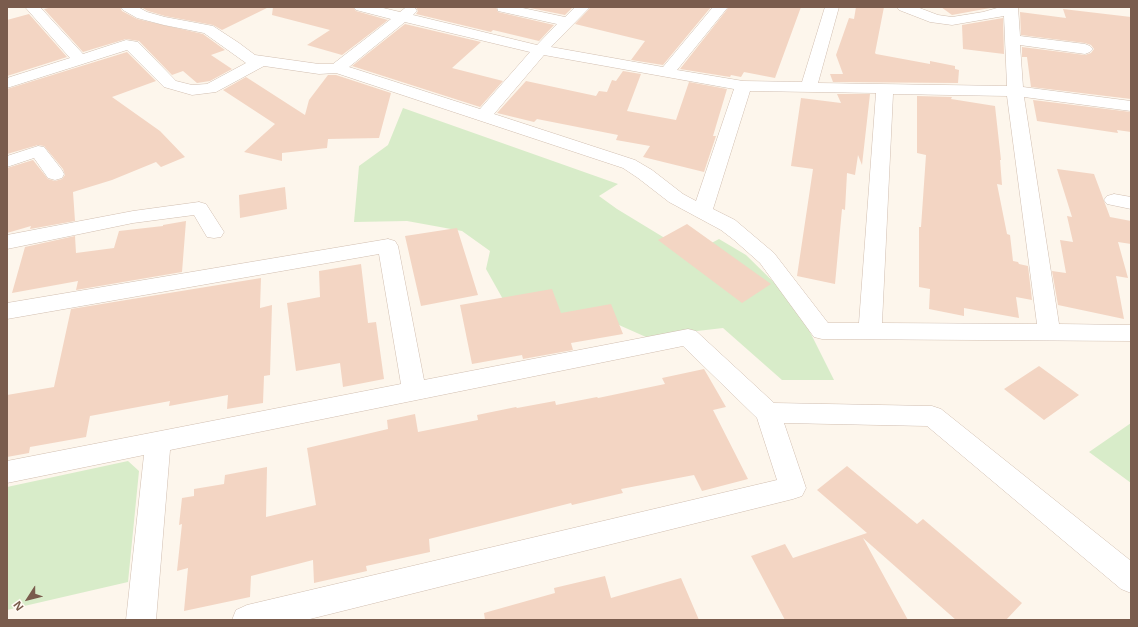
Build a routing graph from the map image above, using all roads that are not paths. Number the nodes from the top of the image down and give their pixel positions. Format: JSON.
{"nodes":[{"id":1,"x":32,"y":7,"type":"edge"},
{"id":2,"x":128,"y":7,"type":"edge"},
{"id":3,"x":361,"y":7,"type":"edge"},
{"id":4,"x":415,"y":7,"type":"edge"},
{"id":5,"x":583,"y":7,"type":"edge"},
{"id":6,"x":832,"y":7,"type":"edge"},
{"id":7,"x":904,"y":7,"type":"edge"},
{"id":8,"x":503,"y":8,"type":"dead end"},
{"id":9,"x":714,"y":9,"type":"edge"},
{"id":10,"x":1011,"y":9,"type":"edge"},
{"id":11,"x":923,"y":10,"type":"edge"},
{"id":12,"x":403,"y":17,"type":"junction"},
{"id":13,"x":568,"y":22,"type":"junction"},
{"id":14,"x":1012,"y":39,"type":"junction"},
{"id":15,"x":1084,"y":49,"type":"dead end"},
{"id":16,"x":540,"y":50,"type":"junction"},
{"id":17,"x":80,"y":60,"type":"junction"},
{"id":18,"x":262,"y":60,"type":"junction"},
{"id":19,"x":337,"y":68,"type":"junction"},
{"id":20,"x":667,"y":72,"type":"junction"},
{"id":21,"x":7,"y":83,"type":"edge"},
{"id":22,"x":743,"y":86,"type":"junction"},
{"id":23,"x":809,"y":87,"type":"junction"},
{"id":24,"x":885,"y":88,"type":"junction"},
{"id":25,"x":1015,"y":91,"type":"junction"},
{"id":26,"x":1131,"y":106,"type":"edge"},
{"id":27,"x":483,"y":116,"type":"junction"},
{"id":28,"x":7,"y":162,"type":"edge"},
{"id":29,"x":55,"y":174,"type":"dead end"},
{"id":30,"x":702,"y":212,"type":"junction"},
{"id":31,"x":214,"y":232,"type":"dead end"},
{"id":32,"x":7,"y":242,"type":"edge"},
{"id":33,"x":7,"y":311,"type":"edge"},
{"id":34,"x":870,"y":331,"type":"junction"},
{"id":35,"x":1049,"y":332,"type":"junction"},
{"id":36,"x":1131,"y":333,"type":"edge"},
{"id":37,"x":414,"y":392,"type":"junction"},
{"id":38,"x":768,"y":413,"type":"junction"},
{"id":39,"x":158,"y":443,"type":"junction"},
{"id":40,"x":7,"y":472,"type":"edge"},
{"id":41,"x":1131,"y":579,"type":"edge"},
{"id":42,"x":141,"y":620,"type":"edge"},
{"id":43,"x":246,"y":620,"type":"edge"}],
"edges":[{"from":1,"to":17,"type":"street"},
{"from":2,"to":18,"type":"street"},
{"from":3,"to":12,"type":"street"},
{"from":4,"to":12,"type":"street"},
{"from":5,"to":13,"type":"street"},
{"from":6,"to":23,"type":"street"},
{"from":7,"to":11,"type":"street"},
{"from":8,"to":13,"type":"street"},
{"from":9,"to":20,"type":"street"},
{"from":10,"to":11,"type":"street"},
{"from":10,"to":14,"type":"street"},
{"from":12,"to":16,"type":"street"},
{"from":12,"to":19,"type":"street"},
{"from":13,"to":16,"type":"street"},
{"from":14,"to":15,"type":"street"},
{"from":14,"to":25,"type":"street"},
{"from":16,"to":20,"type":"street"},
{"from":16,"to":27,"type":"street"},
{"from":17,"to":18,"type":"street"},
{"from":17,"to":21,"type":"street"},
{"from":18,"to":19,"type":"street"},
{"from":19,"to":27,"type":"street"},
{"from":20,"to":22,"type":"street"},
{"from":22,"to":23,"type":"street"},
{"from":22,"to":30,"type":"street"},
{"from":23,"to":24,"type":"street"},
{"from":24,"to":25,"type":"street"},
{"from":24,"to":34,"type":"street"},
{"from":25,"to":26,"type":"street"},
{"from":25,"to":35,"type":"street"},
{"from":27,"to":30,"type":"street"},
{"from":28,"to":29,"type":"street"},
{"from":30,"to":34,"type":"street"},
{"from":31,"to":32,"type":"street"},
{"from":33,"to":37,"type":"street"},
{"from":34,"to":35,"type":"street"},
{"from":35,"to":36,"type":"street"},
{"from":37,"to":38,"type":"street"},
{"from":37,"to":39,"type":"street"},
{"from":38,"to":41,"type":"street"},
{"from":38,"to":43,"type":"street"},
{"from":39,"to":40,"type":"street"},
{"from":39,"to":42,"type":"street"}]}
